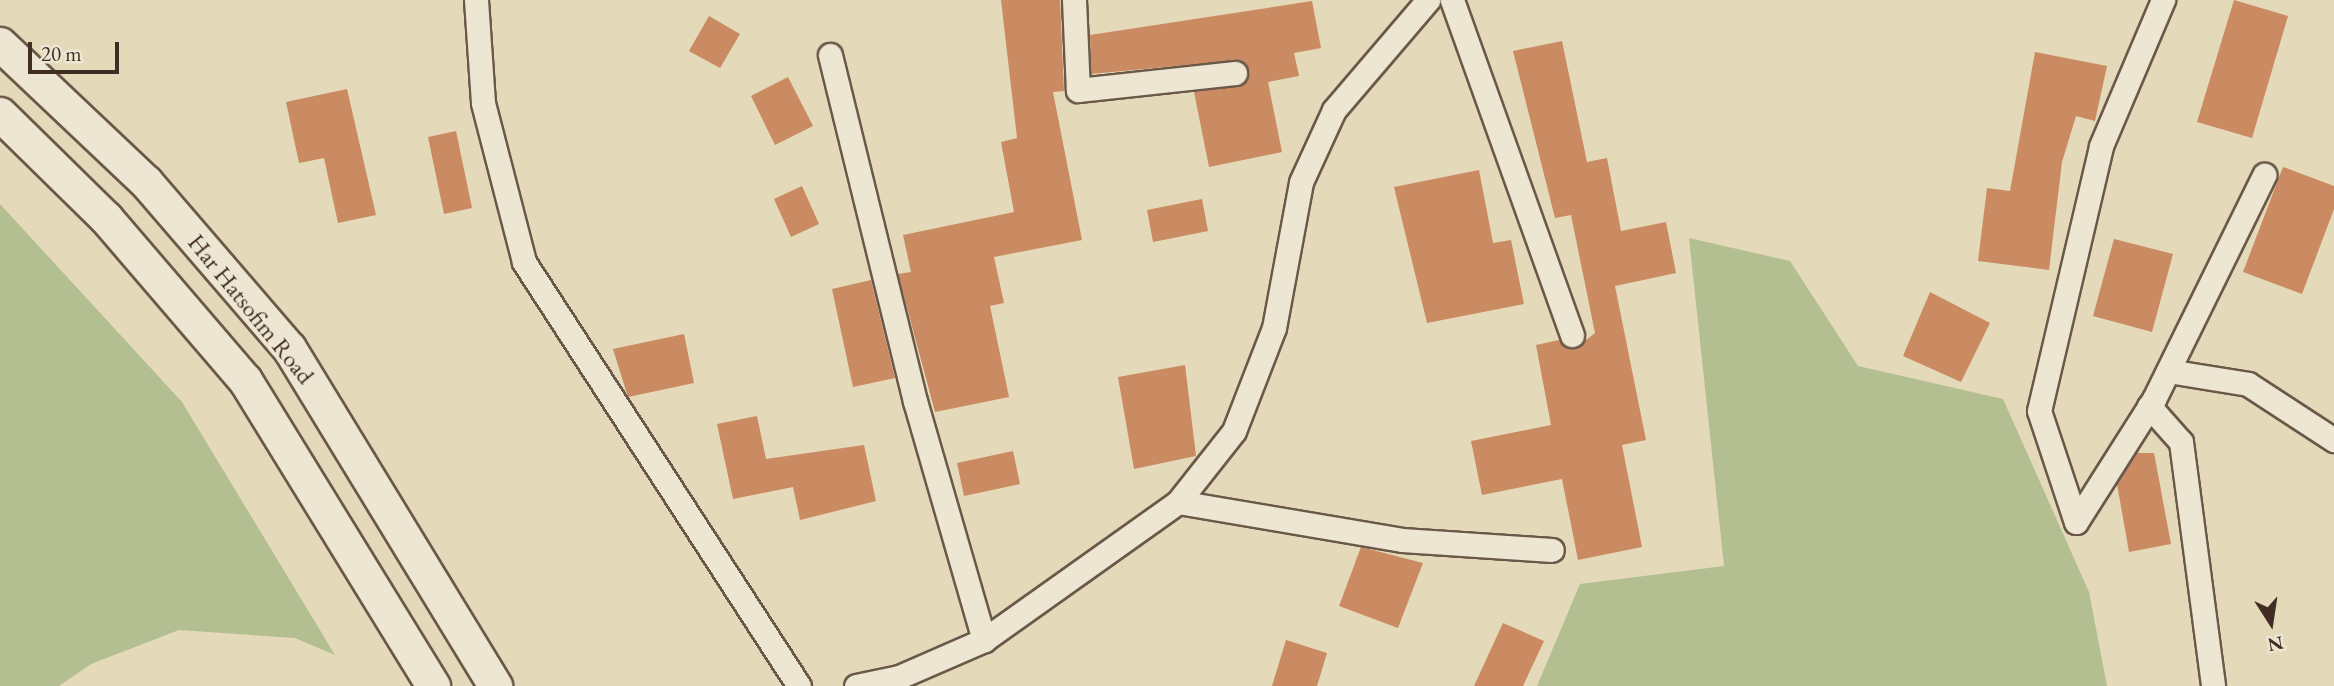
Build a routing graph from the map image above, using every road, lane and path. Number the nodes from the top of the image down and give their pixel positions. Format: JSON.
{"nodes":[{"id":1,"x":476,"y":0,"type":"edge"},
{"id":2,"x":1074,"y":0,"type":"edge"},
{"id":3,"x":1428,"y":0,"type":"edge"},
{"id":4,"x":1452,"y":0,"type":"edge"},
{"id":5,"x":2163,"y":0,"type":"edge"},
{"id":6,"x":0,"y":44,"type":"edge"},
{"id":7,"x":830,"y":55,"type":"dead end"},
{"id":8,"x":1235,"y":73,"type":"dead end"},
{"id":9,"x":0,"y":114,"type":"edge"},
{"id":10,"x":2264,"y":175,"type":"dead end"},
{"id":11,"x":1572,"y":335,"type":"dead end"},
{"id":12,"x":2168,"y":371,"type":"junction"},
{"id":13,"x":2149,"y":406,"type":"junction"},
{"id":14,"x":2334,"y":440,"type":"edge"},
{"id":15,"x":1178,"y":502,"type":"junction"},
{"id":16,"x":1552,"y":550,"type":"dead end"},
{"id":17,"x":984,"y":640,"type":"junction"},
{"id":18,"x":433,"y":686,"type":"edge"},
{"id":19,"x":495,"y":686,"type":"edge"},
{"id":20,"x":799,"y":686,"type":"edge"},
{"id":21,"x":856,"y":686,"type":"edge"},
{"id":22,"x":2214,"y":686,"type":"edge"}],
"edges":[{"from":1,"to":20,"type":"street"},
{"from":2,"to":8,"type":"street"},
{"from":3,"to":15,"type":"street"},
{"from":4,"to":11,"type":"street"},
{"from":5,"to":13,"type":"street"},
{"from":6,"to":19,"type":"main road","name":"Har Hatsofim Road"},
{"from":7,"to":17,"type":"street"},
{"from":9,"to":18,"type":"main road","name":"Har Hatsofim Road"},
{"from":10,"to":12,"type":"street"},
{"from":12,"to":13,"type":"street"},
{"from":12,"to":14,"type":"street"},
{"from":13,"to":22,"type":"street"},
{"from":15,"to":16,"type":"street"},
{"from":15,"to":17,"type":"street"},
{"from":17,"to":21,"type":"street"}]}
